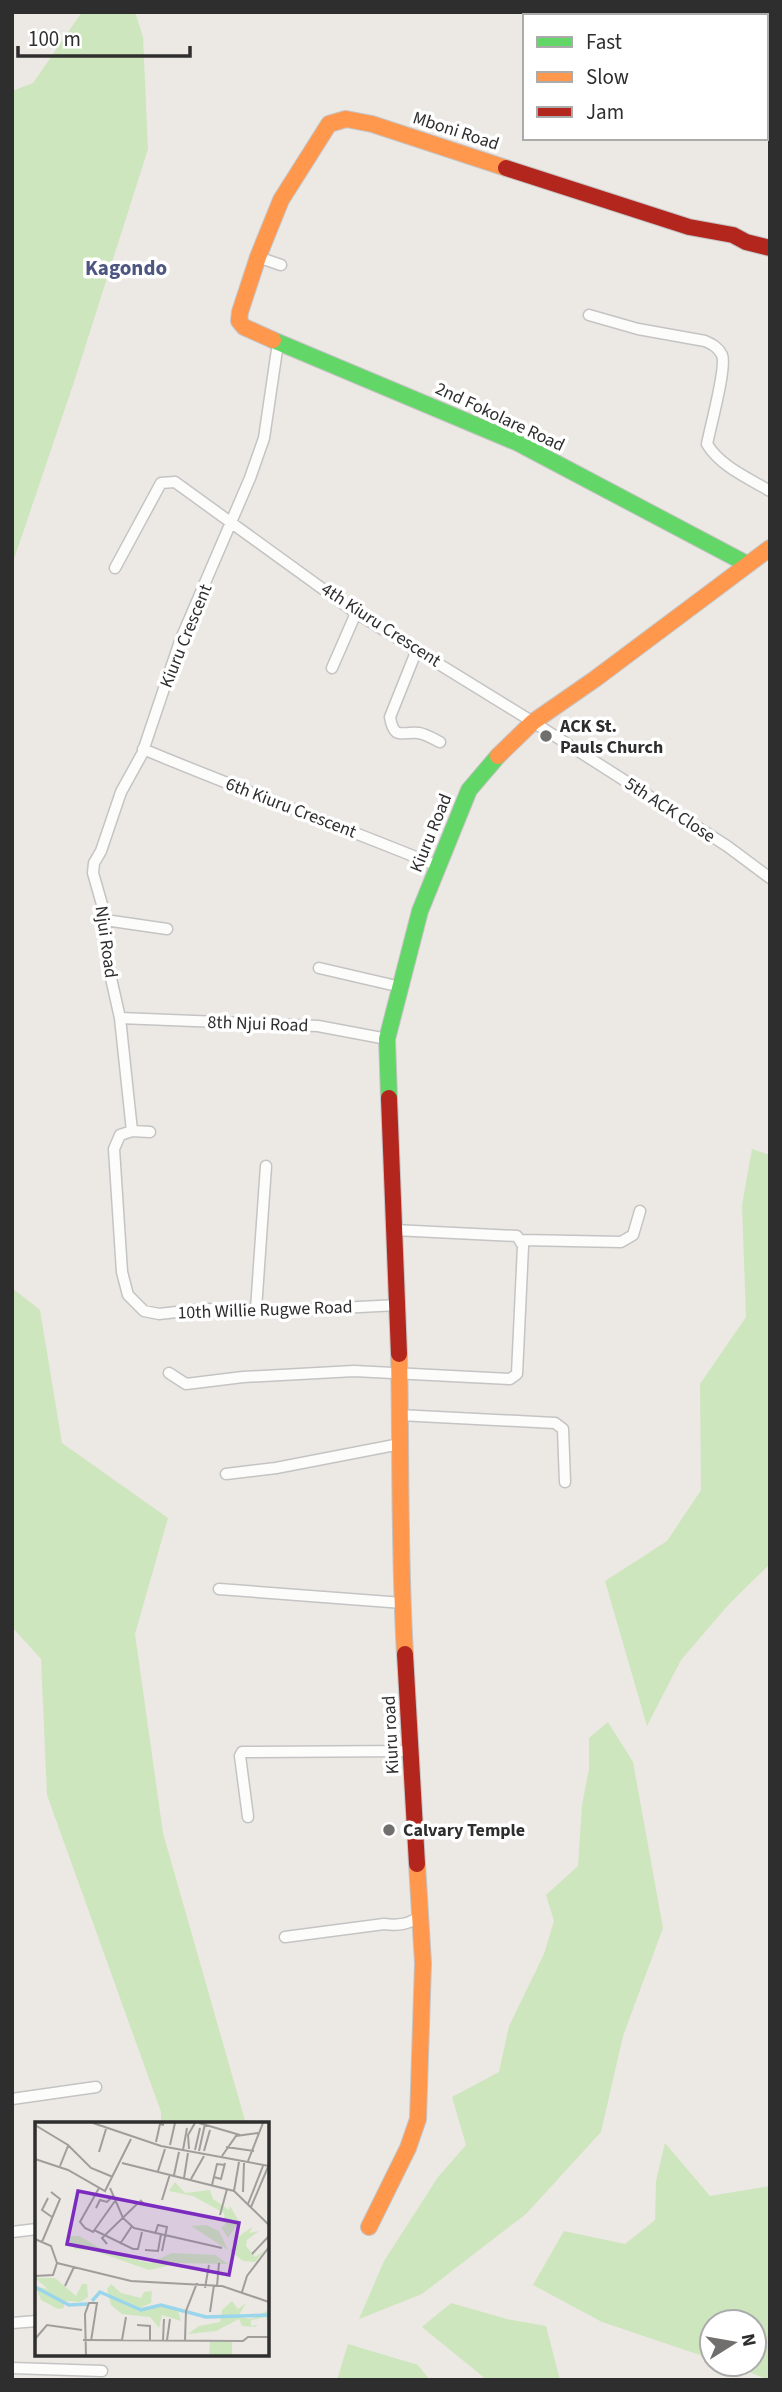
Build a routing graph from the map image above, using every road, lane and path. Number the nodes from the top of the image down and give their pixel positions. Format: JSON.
{"nodes":[{"id":1,"x":770,"y":248,"type":"edge"},
{"id":2,"x":258,"y":257,"type":"junction"},
{"id":3,"x":281,"y":265,"type":"dead end"},
{"id":4,"x":240,"y":312,"type":"joint"},
{"id":5,"x":589,"y":315,"type":"dead end"},
{"id":6,"x":278,"y":343,"type":"junction"},
{"id":7,"x":770,"y":491,"type":"edge"},
{"id":8,"x":232,"y":523,"type":"junction"},
{"id":9,"x":770,"y":548,"type":"edge"},
{"id":10,"x":747,"y":564,"type":"junction"},
{"id":11,"x":115,"y":568,"type":"dead end"},
{"id":12,"x":356,"y":613,"type":"junction"},
{"id":13,"x":416,"y":652,"type":"junction"},
{"id":14,"x":332,"y":668,"type":"dead end"},
{"id":15,"x":533,"y":722,"type":"junction"},
{"id":16,"x":440,"y":742,"type":"dead end"},
{"id":17,"x":143,"y":749,"type":"junction"},
{"id":18,"x":438,"y":866,"type":"junction"},
{"id":19,"x":770,"y":878,"type":"edge"},
{"id":20,"x":105,"y":920,"type":"junction"},
{"id":21,"x":167,"y":929,"type":"dead end"},
{"id":22,"x":319,"y":968,"type":"dead end"},
{"id":23,"x":401,"y":987,"type":"junction"},
{"id":24,"x":124,"y":1018,"type":"junction"},
{"id":25,"x":387,"y":1039,"type":"junction"},
{"id":26,"x":132,"y":1131,"type":"junction"},
{"id":27,"x":150,"y":1132,"type":"dead end"},
{"id":28,"x":266,"y":1166,"type":"dead end"},
{"id":29,"x":640,"y":1211,"type":"dead end"},
{"id":30,"x":394,"y":1230,"type":"junction"},
{"id":31,"x":522,"y":1240,"type":"junction"},
{"id":32,"x":398,"y":1305,"type":"junction"},
{"id":33,"x":256,"y":1310,"type":"junction"},
{"id":34,"x":398,"y":1372,"type":"junction"},
{"id":35,"x":169,"y":1373,"type":"dead end"},
{"id":36,"x":399,"y":1415,"type":"junction"},
{"id":37,"x":400,"y":1444,"type":"junction"},
{"id":38,"x":226,"y":1474,"type":"dead end"},
{"id":39,"x":565,"y":1482,"type":"dead end"},
{"id":40,"x":219,"y":1589,"type":"dead end"},
{"id":41,"x":404,"y":1603,"type":"junction"},
{"id":42,"x":410,"y":1751,"type":"junction"},
{"id":43,"x":248,"y":1816,"type":"dead end"},
{"id":44,"x":421,"y":1916,"type":"junction"},
{"id":45,"x":285,"y":1937,"type":"dead end"},
{"id":46,"x":96,"y":2087,"type":"dead end"},
{"id":47,"x":12,"y":2099,"type":"edge"},
{"id":48,"x":369,"y":2227,"type":"dead end"},
{"id":49,"x":35,"y":2229,"type":"edge"},
{"id":50,"x":12,"y":2232,"type":"edge"},
{"id":51,"x":35,"y":2320,"type":"edge"},
{"id":52,"x":12,"y":2323,"type":"edge"},
{"id":53,"x":12,"y":2368,"type":"edge"},
{"id":54,"x":103,"y":2371,"type":"dead end"}],
"edges":[{"from":1,"to":2,"type":"street","name":"Mboni Road"},
{"from":2,"to":3,"type":"street"},
{"from":2,"to":4,"type":"street","name":"Mboni Road"},
{"from":4,"to":6,"type":"street","name":"2nd Fokolare Road"},
{"from":5,"to":7,"type":"street"},
{"from":6,"to":8,"type":"street","name":"Kiuru Crescent"},
{"from":6,"to":10,"type":"street","name":"2nd Fokolare Road"},
{"from":8,"to":11,"type":"street","name":"4th Kiuru Crescent"},
{"from":8,"to":12,"type":"street","name":"4th Kiuru Crescent"},
{"from":8,"to":17,"type":"street","name":"Kiuru Crescent"},
{"from":9,"to":10,"type":"street","name":"Kiuru Road"},
{"from":10,"to":15,"type":"street","name":"Kiuru Road"},
{"from":12,"to":13,"type":"street","name":"4th Kiuru Crescent"},
{"from":12,"to":14,"type":"street"},
{"from":13,"to":15,"type":"street","name":"4th Kiuru Crescent"},
{"from":13,"to":16,"type":"street"},
{"from":15,"to":18,"type":"street","name":"Kiuru Road"},
{"from":15,"to":19,"type":"street","name":"5th ACK Close"},
{"from":17,"to":18,"type":"street","name":"6th Kiuru Crescent"},
{"from":17,"to":20,"type":"street","name":"Njui Road"},
{"from":18,"to":23,"type":"street","name":"Kiuru Road"},
{"from":20,"to":21,"type":"street"},
{"from":20,"to":24,"type":"street","name":"Njui Road"},
{"from":22,"to":23,"type":"street"},
{"from":23,"to":25,"type":"street","name":"Kiuru Road"},
{"from":24,"to":25,"type":"street","name":"8th Njui Road"},
{"from":24,"to":26,"type":"street","name":"Njui Road"},
{"from":25,"to":30,"type":"street","name":"Kiuru Road"},
{"from":26,"to":27,"type":"street"},
{"from":26,"to":33,"type":"street","name":"10th Willie Rugwe Road"},
{"from":28,"to":33,"type":"street"},
{"from":29,"to":31,"type":"street"},
{"from":30,"to":31,"type":"street"},
{"from":30,"to":32,"type":"street","name":"Kiuru road"},
{"from":31,"to":34,"type":"street"},
{"from":32,"to":33,"type":"street","name":"10th Willie Rugwe Road"},
{"from":32,"to":34,"type":"street","name":"Kiuru road"},
{"from":34,"to":35,"type":"street"},
{"from":34,"to":36,"type":"street","name":"Kiuru road"},
{"from":36,"to":37,"type":"street","name":"Kiuru road"},
{"from":36,"to":39,"type":"street"},
{"from":37,"to":38,"type":"street"},
{"from":37,"to":41,"type":"street","name":"Kiuru road"},
{"from":40,"to":41,"type":"street"},
{"from":41,"to":42,"type":"street","name":"Kiuru road"},
{"from":42,"to":43,"type":"street"},
{"from":42,"to":44,"type":"street","name":"Kiuru road"},
{"from":44,"to":45,"type":"street"},
{"from":44,"to":48,"type":"street","name":"Kiuru road"},
{"from":46,"to":47,"type":"street"},
{"from":49,"to":50,"type":"street"},
{"from":51,"to":52,"type":"street"},
{"from":53,"to":54,"type":"street"}]}
